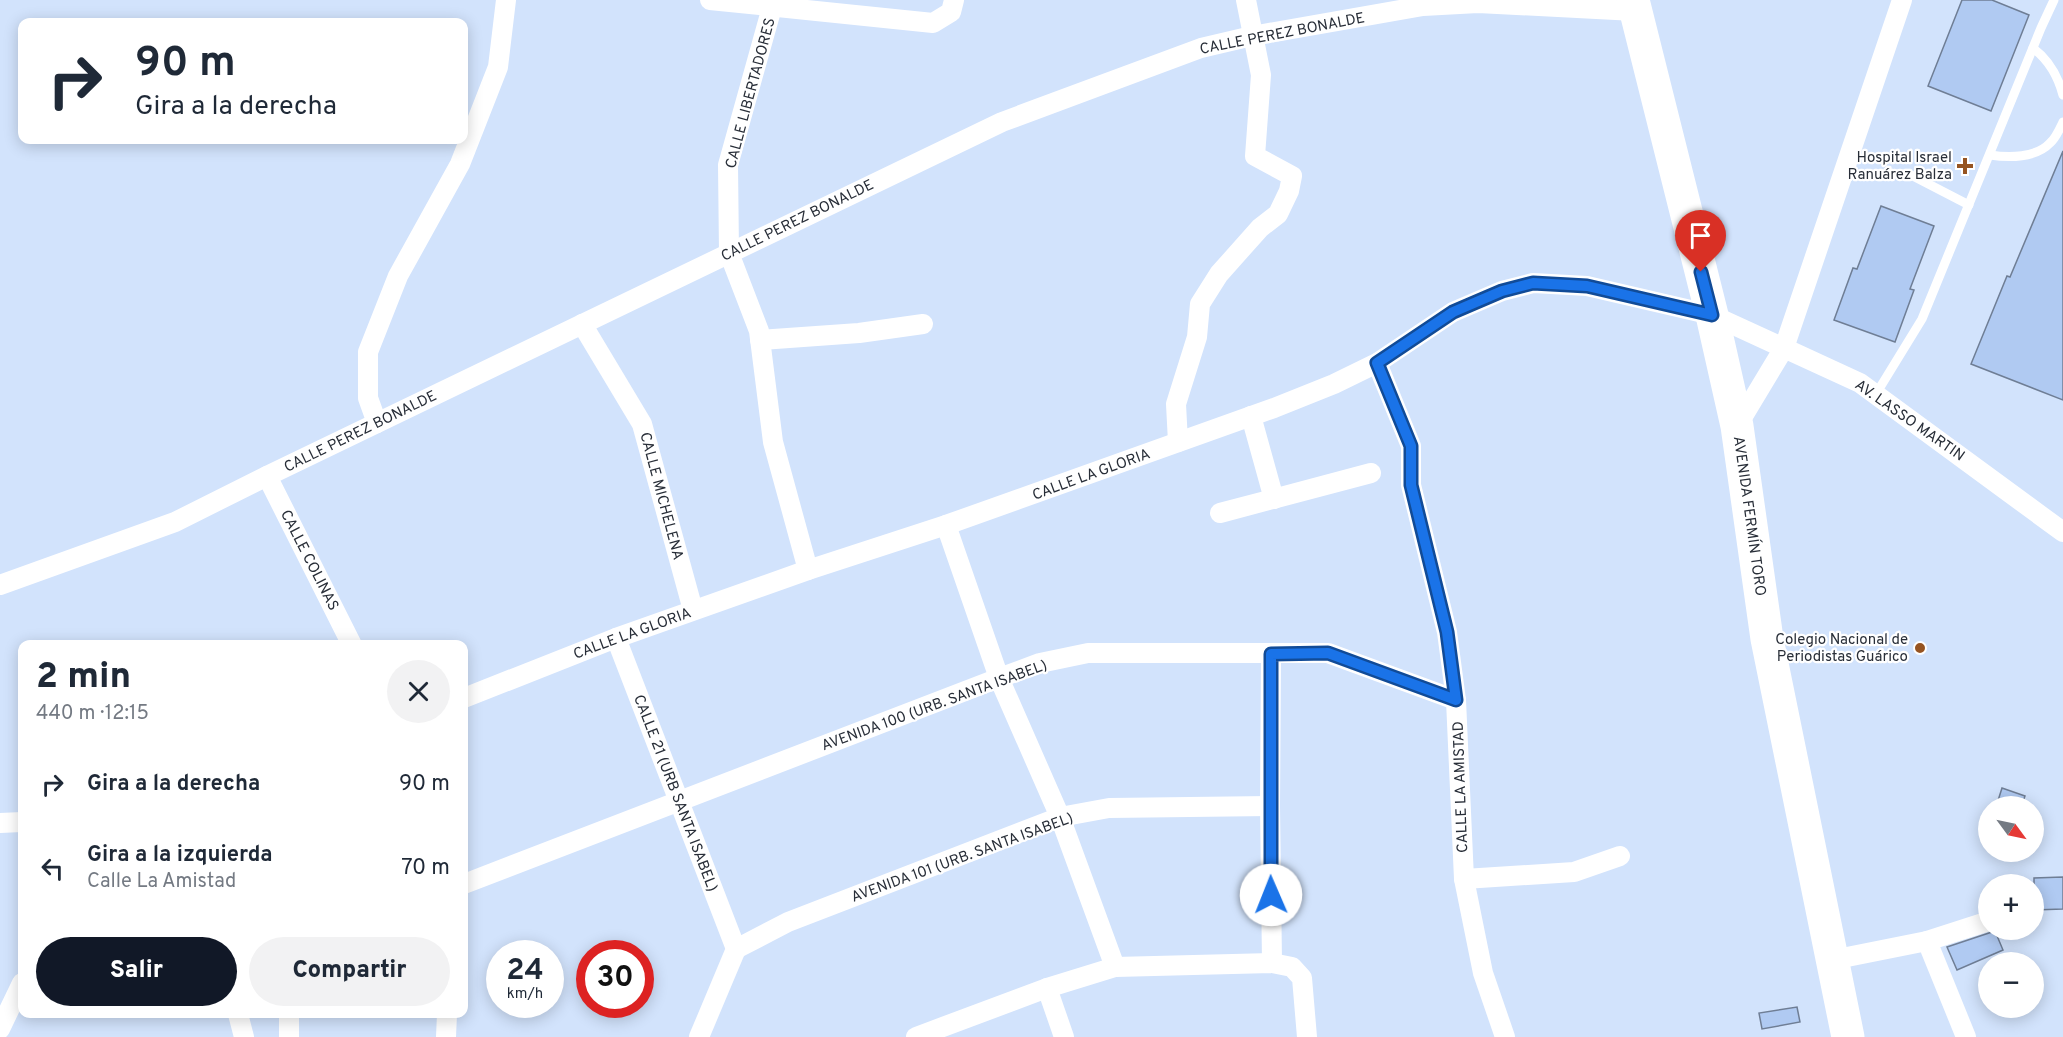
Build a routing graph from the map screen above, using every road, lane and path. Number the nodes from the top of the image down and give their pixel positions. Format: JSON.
{"nodes":[{"id":1,"x":506,"y":0,"type":"edge"},
{"id":2,"x":710,"y":0,"type":"edge"},
{"id":3,"x":954,"y":0,"type":"edge"},
{"id":4,"x":1246,"y":0,"type":"edge"},
{"id":5,"x":1902,"y":0,"type":"edge"},
{"id":6,"x":2054,"y":0,"type":"edge"},
{"id":7,"x":773,"y":3,"type":"edge"},
{"id":8,"x":1634,"y":6,"type":"edge"},
{"id":9,"x":1252,"y":36,"type":"junction"},
{"id":10,"x":2033,"y":48,"type":"junction"},
{"id":11,"x":2063,"y":95,"type":"edge"},
{"id":12,"x":2063,"y":122,"type":"edge"},
{"id":13,"x":468,"y":144,"type":"edge"},
{"id":14,"x":468,"y":144,"type":"edge"},
{"id":15,"x":1990,"y":155,"type":"junction"},
{"id":16,"x":1911,"y":175,"type":"dead end"},
{"id":17,"x":1969,"y":205,"type":"junction"},
{"id":18,"x":729,"y":253,"type":"junction"},
{"id":19,"x":1712,"y":315,"type":"junction"},
{"id":20,"x":582,"y":324,"type":"junction"},
{"id":21,"x":923,"y":324,"type":"dead end"},
{"id":22,"x":760,"y":339,"type":"junction"},
{"id":23,"x":1784,"y":348,"type":"junction"},
{"id":24,"x":1377,"y":363,"type":"junction"},
{"id":25,"x":1876,"y":394,"type":"junction"},
{"id":26,"x":1251,"y":416,"type":"junction"},
{"id":27,"x":377,"y":423,"type":"junction"},
{"id":28,"x":1737,"y":426,"type":"junction"},
{"id":29,"x":1178,"y":442,"type":"junction"},
{"id":30,"x":1371,"y":473,"type":"dead end"},
{"id":31,"x":267,"y":476,"type":"junction"},
{"id":32,"x":1274,"y":499,"type":"junction"},
{"id":33,"x":1220,"y":513,"type":"dead end"},
{"id":34,"x":946,"y":525,"type":"junction"},
{"id":35,"x":2063,"y":532,"type":"edge"},
{"id":36,"x":808,"y":570,"type":"junction"},
{"id":37,"x":0,"y":585,"type":"edge"},
{"id":38,"x":693,"y":610,"type":"junction"},
{"id":39,"x":616,"y":638,"type":"junction"},
{"id":40,"x":349,"y":640,"type":"edge"},
{"id":41,"x":1271,"y":654,"type":"junction"},
{"id":42,"x":999,"y":678,"type":"junction"},
{"id":43,"x":468,"y":696,"type":"edge"},
{"id":44,"x":1456,"y":700,"type":"junction"},
{"id":45,"x":679,"y":801,"type":"junction"},
{"id":46,"x":1270,"y":806,"type":"junction"},
{"id":47,"x":1060,"y":817,"type":"junction"},
{"id":48,"x":18,"y":822,"type":"edge"},
{"id":49,"x":0,"y":823,"type":"edge"},
{"id":50,"x":1620,"y":856,"type":"dead end"},
{"id":51,"x":1464,"y":879,"type":"junction"},
{"id":52,"x":468,"y":882,"type":"edge"},
{"id":53,"x":1978,"y":925,"type":"edge"},
{"id":54,"x":1928,"y":941,"type":"junction"},
{"id":55,"x":736,"y":949,"type":"junction"},
{"id":56,"x":1832,"y":960,"type":"junction"},
{"id":57,"x":1272,"y":963,"type":"junction"},
{"id":58,"x":1116,"y":967,"type":"junction"},
{"id":59,"x":1047,"y":988,"type":"junction"},
{"id":60,"x":18,"y":991,"type":"edge"},
{"id":61,"x":239,"y":1018,"type":"edge"},
{"id":62,"x":289,"y":1018,"type":"edge"},
{"id":63,"x":447,"y":1018,"type":"edge"},
{"id":64,"x":0,"y":1029,"type":"edge"},
{"id":65,"x":244,"y":1037,"type":"edge"},
{"id":66,"x":289,"y":1037,"type":"edge"},
{"id":67,"x":446,"y":1037,"type":"edge"},
{"id":68,"x":699,"y":1037,"type":"edge"},
{"id":69,"x":916,"y":1037,"type":"edge"},
{"id":70,"x":1064,"y":1037,"type":"edge"},
{"id":71,"x":1307,"y":1037,"type":"edge"},
{"id":72,"x":1505,"y":1037,"type":"edge"},
{"id":73,"x":1848,"y":1037,"type":"edge"},
{"id":74,"x":1966,"y":1037,"type":"edge"}],
"edges":[{"from":1,"to":13,"type":"street"},
{"from":2,"to":7,"type":"street"},
{"from":3,"to":7,"type":"street"},
{"from":4,"to":9,"type":"street"},
{"from":5,"to":23,"type":"street"},
{"from":6,"to":10,"type":"lane"},
{"from":7,"to":18,"type":"street","name":"CALLE LIBERTADORES"},
{"from":8,"to":9,"type":"street","name":"CALLE PEREZ BONALDE"},
{"from":8,"to":19,"type":"highway","name":"AVENIDA FERMÍN TORO"},
{"from":9,"to":18,"type":"street","name":"CALLE PEREZ BONALDE"},
{"from":9,"to":29,"type":"street"},
{"from":10,"to":11,"type":"lane"},
{"from":10,"to":15,"type":"lane"},
{"from":12,"to":15,"type":"lane"},
{"from":14,"to":27,"type":"street"},
{"from":15,"to":17,"type":"lane"},
{"from":16,"to":17,"type":"lane"},
{"from":17,"to":25,"type":"lane"},
{"from":18,"to":20,"type":"street","name":"CALLE PEREZ BONALDE"},
{"from":18,"to":22,"type":"street","name":"CALLE LIBERTADORES"},
{"from":19,"to":23,"type":"street","name":"AV. LASSO MARTIN"},
{"from":19,"to":24,"type":"street","name":"CALLE LA GLORIA"},
{"from":19,"to":28,"type":"highway","name":"AVENIDA FERMÍN TORO"},
{"from":20,"to":27,"type":"street","name":"CALLE PEREZ BONALDE"},
{"from":20,"to":38,"type":"street","name":"CALLE MICHELENA"},
{"from":21,"to":22,"type":"street"},
{"from":22,"to":36,"type":"street","name":"CALLE LIBERTADORES"},
{"from":23,"to":25,"type":"street","name":"AV. LASSO MARTIN"},
{"from":23,"to":28,"type":"street"},
{"from":24,"to":26,"type":"street","name":"CALLE LA GLORIA"},
{"from":24,"to":44,"type":"street","name":"CALLE LA AMISTAD"},
{"from":25,"to":35,"type":"street","name":"AV. LASSO MARTIN"},
{"from":26,"to":29,"type":"street","name":"CALLE LA GLORIA"},
{"from":26,"to":32,"type":"street"},
{"from":27,"to":31,"type":"street","name":"CALLE PEREZ BONALDE"},
{"from":28,"to":56,"type":"highway","name":"AVENIDA FERMÍN TORO"},
{"from":29,"to":34,"type":"street","name":"CALLE LA GLORIA"},
{"from":30,"to":32,"type":"street"},
{"from":31,"to":37,"type":"street","name":"CALLE PEREZ BONALDE"},
{"from":31,"to":40,"type":"street","name":"CALLE COLINAS"},
{"from":32,"to":33,"type":"street"},
{"from":34,"to":36,"type":"street","name":"CALLE LA GLORIA"},
{"from":34,"to":42,"type":"street"},
{"from":36,"to":38,"type":"street","name":"CALLE LA GLORIA"},
{"from":38,"to":39,"type":"street","name":"CALLE LA GLORIA"},
{"from":39,"to":43,"type":"street","name":"CALLE LA GLORIA"},
{"from":39,"to":45,"type":"street","name":"CALLE 21 (URB SANTA ISABEL)"},
{"from":41,"to":42,"type":"street","name":"AVENIDA 100 (URB. SANTA ISABEL)"},
{"from":41,"to":44,"type":"street","name":"AVENIDA 100 (URB. SANTA ISABEL)"},
{"from":41,"to":46,"type":"street"},
{"from":42,"to":45,"type":"street","name":"AVENIDA 100 (URB. SANTA ISABEL)"},
{"from":42,"to":47,"type":"street"},
{"from":44,"to":51,"type":"street","name":"CALLE LA AMISTAD"},
{"from":45,"to":52,"type":"street","name":"AVENIDA 100 (URB. SANTA ISABEL)"},
{"from":45,"to":55,"type":"street","name":"CALLE 21 (URB SANTA ISABEL)"},
{"from":46,"to":47,"type":"street","name":"AVENIDA 101 (URB. SANTA ISABEL)"},
{"from":46,"to":57,"type":"street"},
{"from":47,"to":55,"type":"street","name":"AVENIDA 101 (URB. SANTA ISABEL)"},
{"from":47,"to":58,"type":"street"},
{"from":48,"to":49,"type":"street"},
{"from":50,"to":51,"type":"street"},
{"from":51,"to":72,"type":"street","name":"CALLE LA AMISTAD"},
{"from":53,"to":54,"type":"street"},
{"from":54,"to":56,"type":"street"},
{"from":54,"to":74,"type":"street"},
{"from":55,"to":68,"type":"street"},
{"from":56,"to":73,"type":"highway","name":"AVENIDA FERMÍN TORO"},
{"from":57,"to":58,"type":"street"},
{"from":57,"to":71,"type":"street"},
{"from":58,"to":59,"type":"street"},
{"from":59,"to":69,"type":"street"},
{"from":59,"to":70,"type":"street"},
{"from":60,"to":64,"type":"street"},
{"from":61,"to":65,"type":"street"},
{"from":62,"to":66,"type":"street"},
{"from":63,"to":67,"type":"street"}]}
